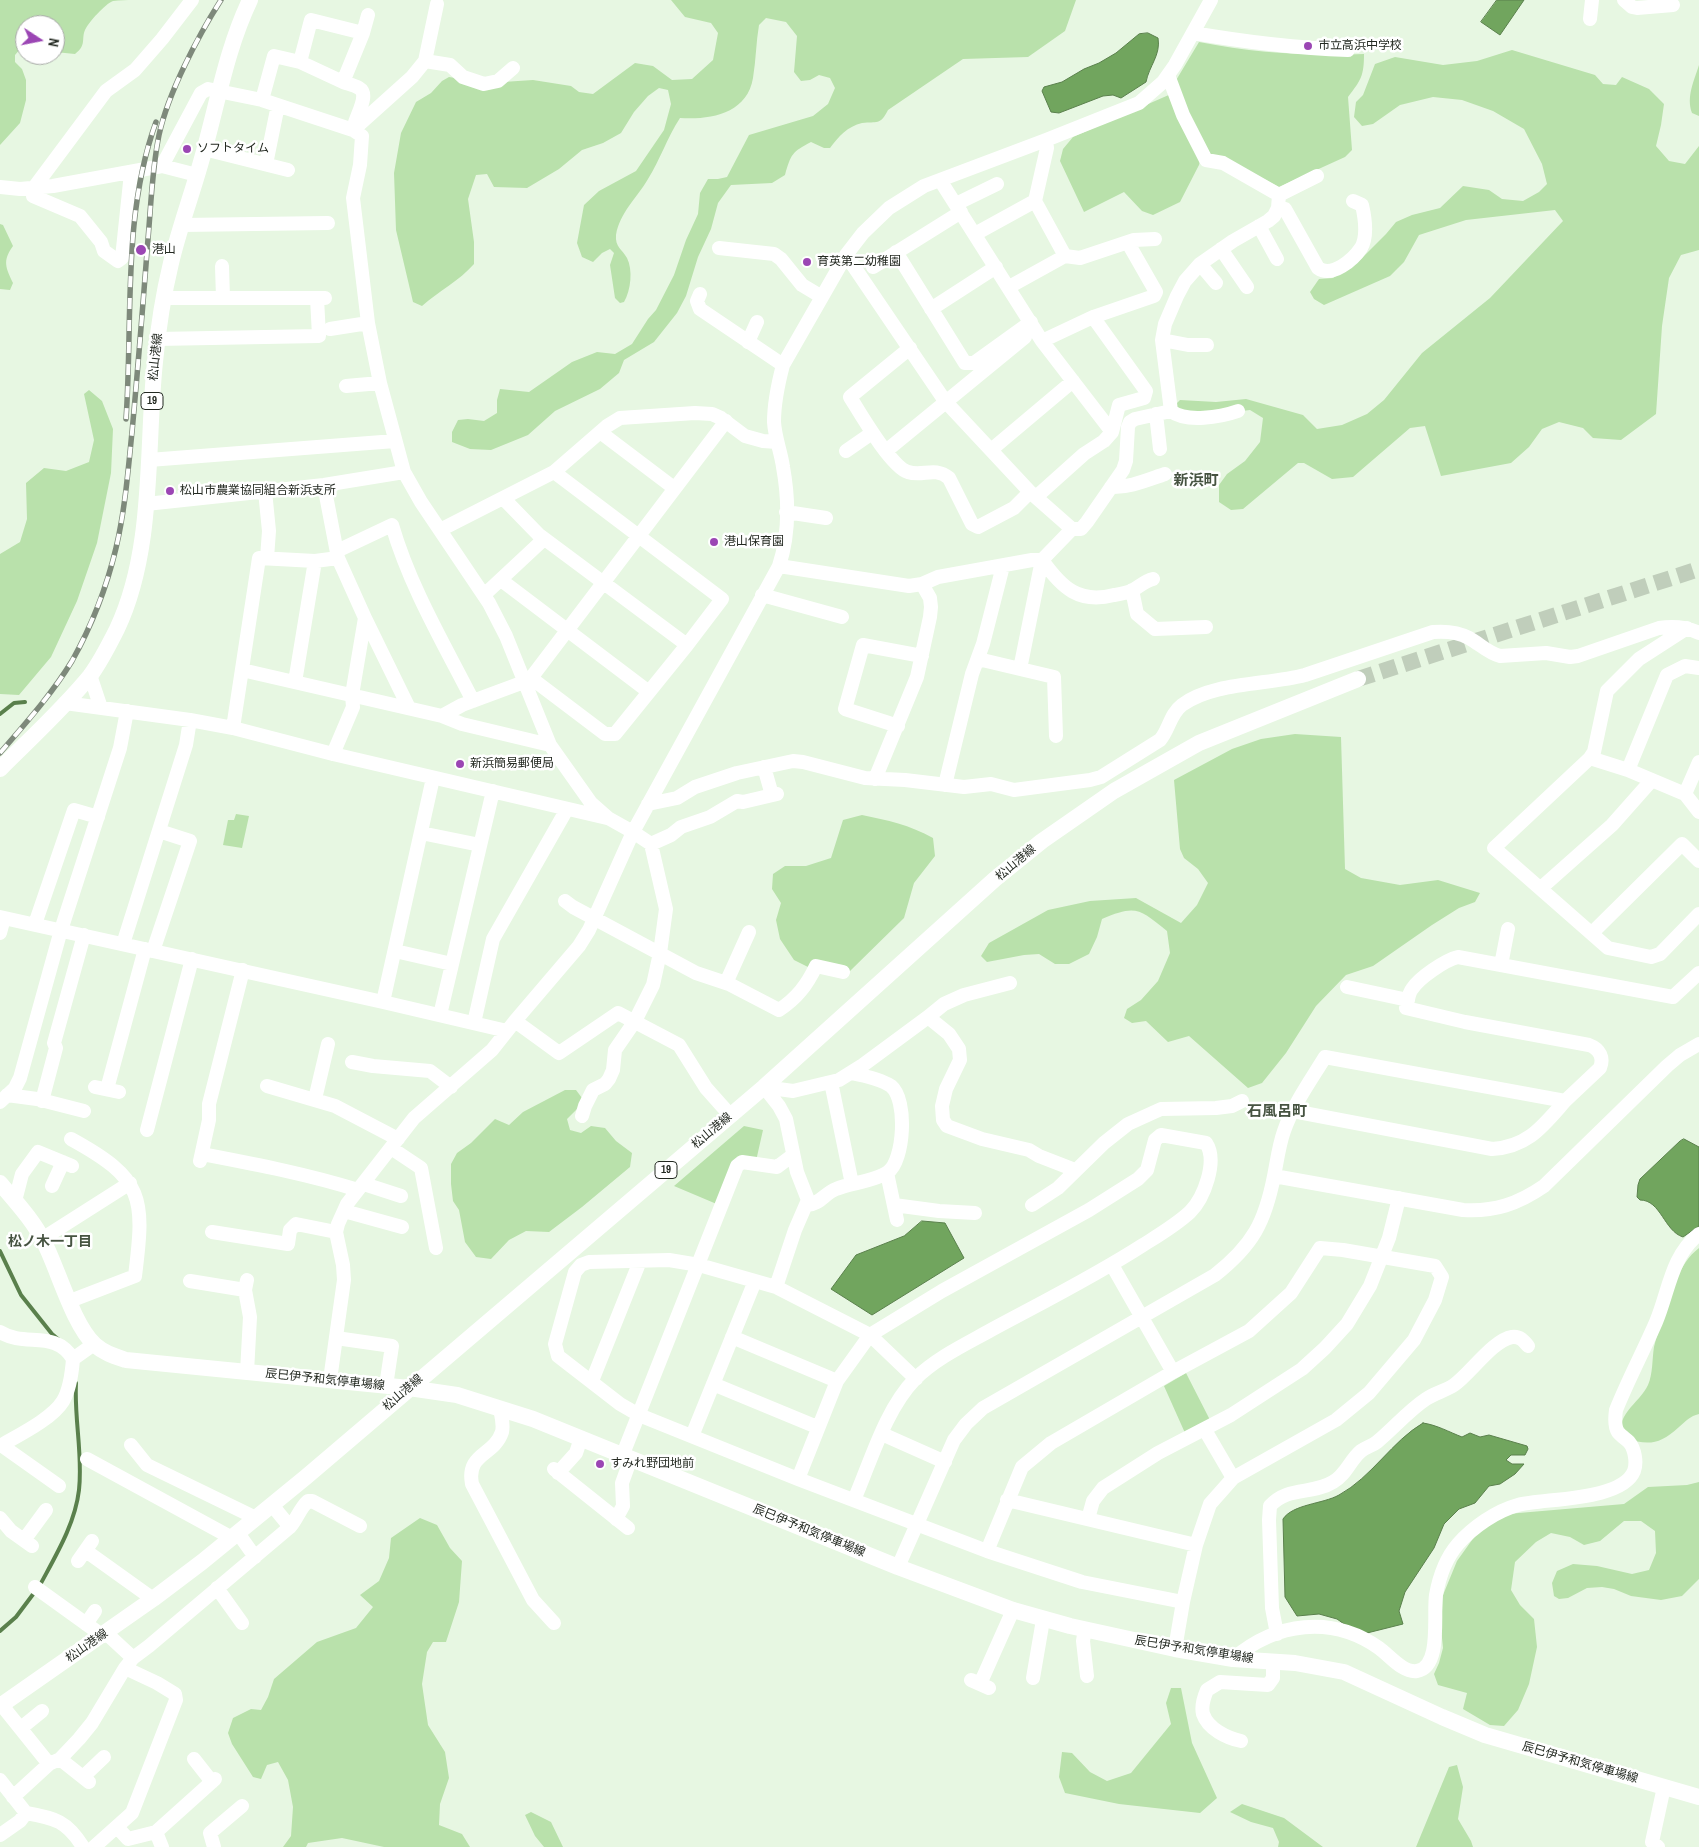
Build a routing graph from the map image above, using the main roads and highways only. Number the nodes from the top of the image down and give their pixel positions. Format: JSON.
{"nodes":[{"id":1,"x":250,"y":0,"type":"edge"},
{"id":2,"x":1358,"y":679,"type":"tunnel mouth"},
{"id":3,"x":0,"y":769,"type":"edge"},
{"id":4,"x":0,"y":1183,"type":"edge"},
{"id":5,"x":409,"y":1388,"type":"junction"},
{"id":6,"x":1,"y":1705,"type":"edge"},
{"id":7,"x":1699,"y":1797,"type":"edge"}],
"edges":[{"from":1,"to":3,"type":"main road","name":"松山港線","number":"19"},
{"from":2,"to":5,"type":"main road","name":"松山港線","number":"19"},
{"from":4,"to":5,"type":"main road","name":"辰巳伊予和気停車場線"},
{"from":5,"to":6,"type":"main road","name":"松山港線","number":"19"},
{"from":5,"to":7,"type":"main road","name":"辰巳伊予和気停車場線"}]}
